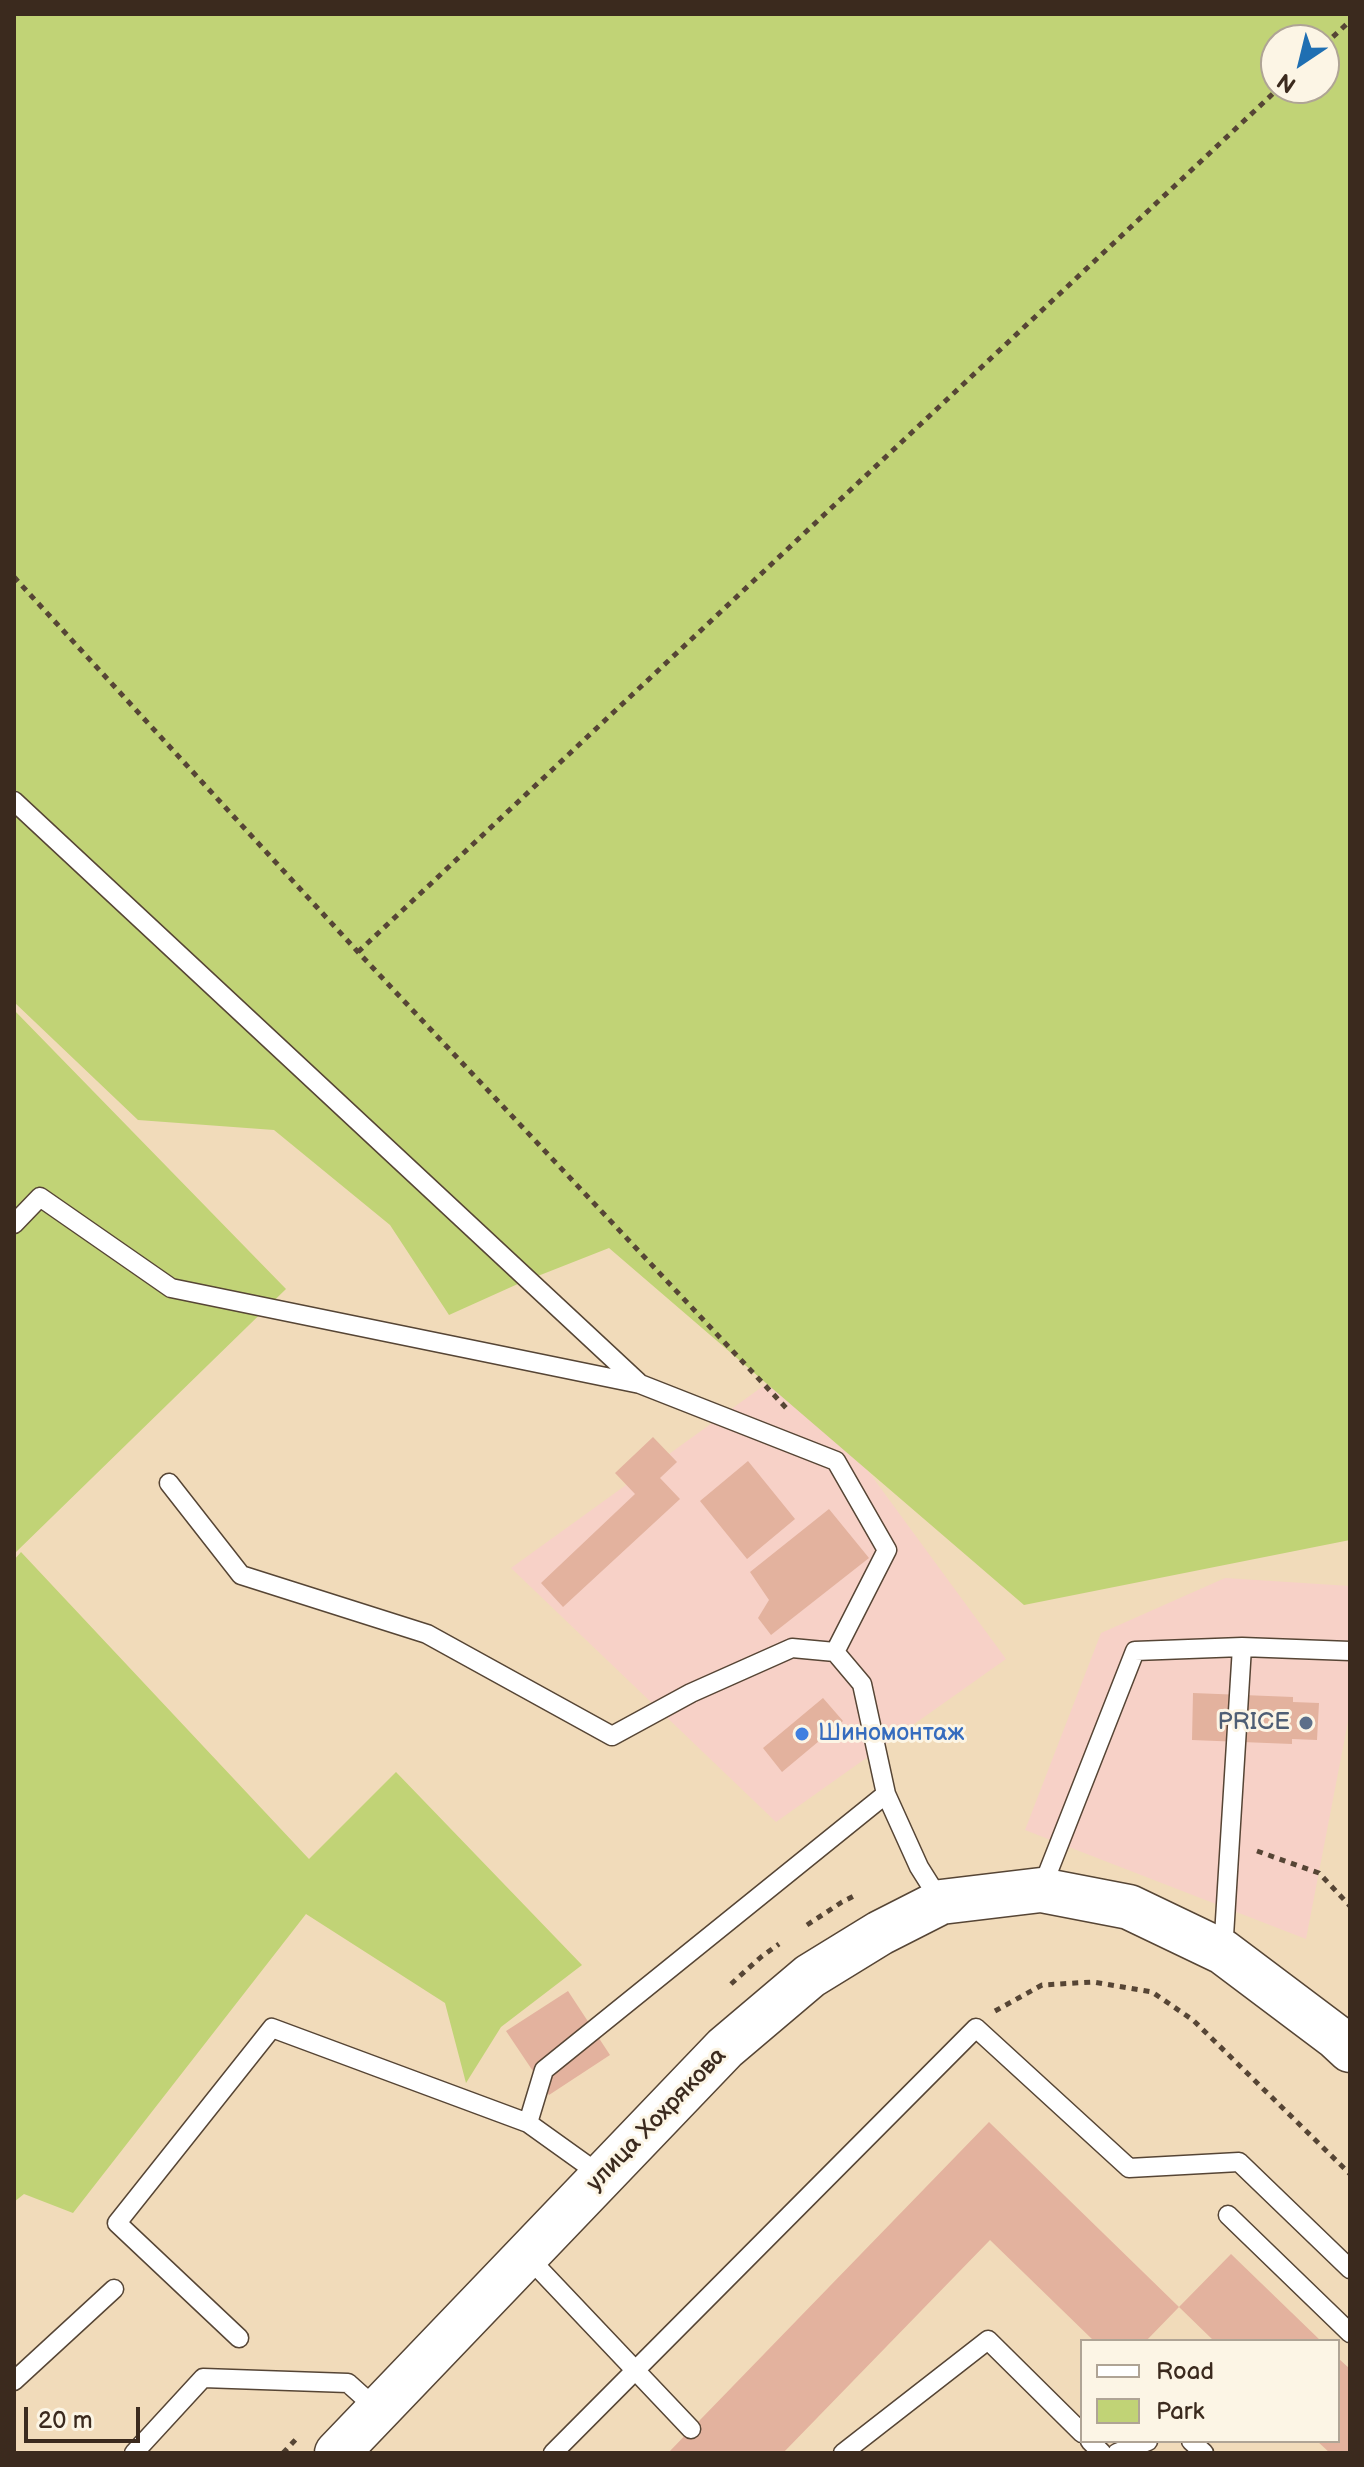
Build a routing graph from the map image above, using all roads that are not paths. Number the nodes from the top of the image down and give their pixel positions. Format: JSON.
{"nodes":[{"id":1,"x":14,"y":801,"type":"edge"},
{"id":2,"x":14,"y":1224,"type":"edge"},
{"id":3,"x":640,"y":1384,"type":"junction"},
{"id":4,"x":169,"y":1483,"type":"dead end"},
{"id":5,"x":1242,"y":1647,"type":"junction"},
{"id":6,"x":1350,"y":1651,"type":"edge"},
{"id":7,"x":835,"y":1652,"type":"junction"},
{"id":8,"x":886,"y":1794,"type":"junction"},
{"id":9,"x":1041,"y":1890,"type":"junction"},
{"id":10,"x":941,"y":1902,"type":"junction"},
{"id":11,"x":1223,"y":1952,"type":"junction"},
{"id":12,"x":1350,"y":2050,"type":"edge"},
{"id":13,"x":528,"y":2123,"type":"junction"},
{"id":14,"x":602,"y":2176,"type":"junction"},
{"id":15,"x":1228,"y":2215,"type":"dead end"},
{"id":16,"x":526,"y":2255,"type":"junction"},
{"id":17,"x":1350,"y":2269,"type":"edge"},
{"id":18,"x":114,"y":2289,"type":"dead end"},
{"id":19,"x":1350,"y":2333,"type":"edge"},
{"id":20,"x":239,"y":2338,"type":"dead end"},
{"id":21,"x":635,"y":2370,"type":"junction"},
{"id":22,"x":14,"y":2381,"type":"edge"},
{"id":23,"x":378,"y":2410,"type":"junction"},
{"id":24,"x":691,"y":2429,"type":"dead end"},
{"id":25,"x":1080,"y":2431,"type":"edge"},
{"id":26,"x":1143,"y":2443,"type":"edge"},
{"id":27,"x":134,"y":2453,"type":"edge"},
{"id":28,"x":337,"y":2453,"type":"edge"},
{"id":29,"x":553,"y":2453,"type":"edge"},
{"id":30,"x":843,"y":2453,"type":"edge"},
{"id":31,"x":1117,"y":2453,"type":"edge"}],
"edges":[{"from":1,"to":3,"type":"lane"},
{"from":2,"to":3,"type":"lane"},
{"from":3,"to":7,"type":"lane"},
{"from":4,"to":7,"type":"lane"},
{"from":5,"to":6,"type":"lane"},
{"from":5,"to":9,"type":"lane"},
{"from":5,"to":11,"type":"lane"},
{"from":7,"to":8,"type":"lane"},
{"from":8,"to":10,"type":"lane"},
{"from":8,"to":13,"type":"lane"},
{"from":9,"to":10,"type":"main road","name":"улица Хохрякова"},
{"from":9,"to":11,"type":"main road","name":"улица Хохрякова"},
{"from":10,"to":14,"type":"main road","name":"улица Хохрякова"},
{"from":11,"to":12,"type":"main road","name":"улица Хохрякова"},
{"from":13,"to":14,"type":"lane"},
{"from":13,"to":20,"type":"lane"},
{"from":14,"to":16,"type":"main road","name":"улица Хохрякова"},
{"from":15,"to":19,"type":"lane"},
{"from":16,"to":21,"type":"lane"},
{"from":16,"to":23,"type":"main road","name":"улица Хохрякова"},
{"from":17,"to":21,"type":"lane"},
{"from":18,"to":22,"type":"lane"},
{"from":21,"to":24,"type":"lane"},
{"from":21,"to":29,"type":"lane"},
{"from":23,"to":27,"type":"lane"},
{"from":23,"to":28,"type":"main road","name":"улица Хохрякова"},
{"from":25,"to":30,"type":"lane"},
{"from":26,"to":31,"type":"lane"}]}
